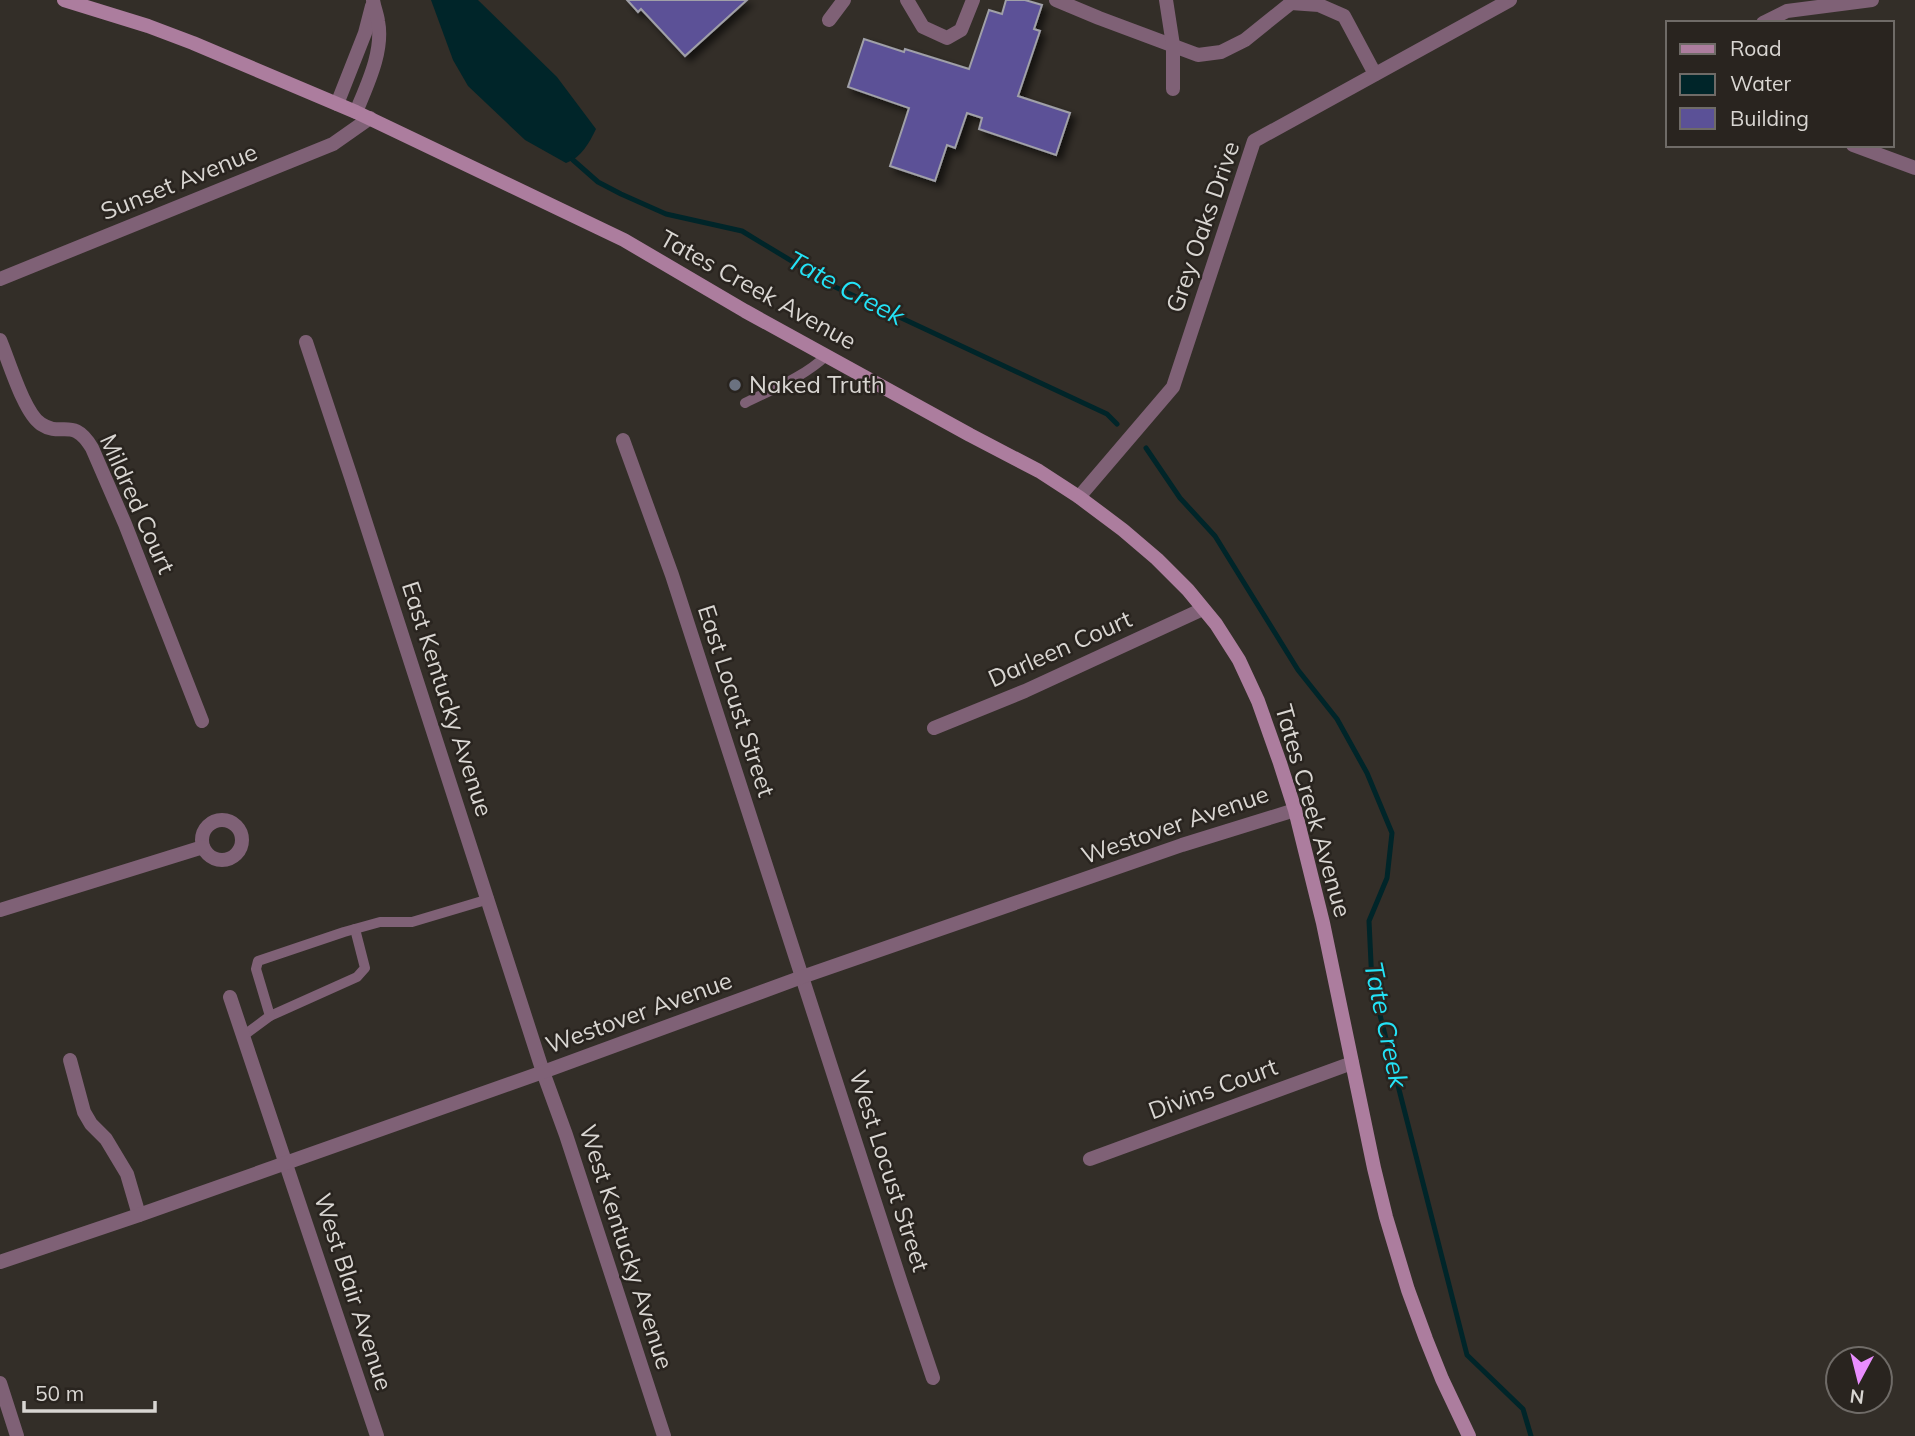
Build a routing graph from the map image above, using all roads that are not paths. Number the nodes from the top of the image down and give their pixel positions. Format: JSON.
{"nodes":[{"id":1,"x":64,"y":0,"type":"edge"},
{"id":2,"x":373,"y":0,"type":"edge"},
{"id":3,"x":844,"y":0,"type":"edge"},
{"id":4,"x":907,"y":0,"type":"edge"},
{"id":5,"x":973,"y":0,"type":"edge"},
{"id":6,"x":1056,"y":0,"type":"edge"},
{"id":7,"x":1166,"y":0,"type":"edge"},
{"id":8,"x":1510,"y":0,"type":"edge"},
{"id":9,"x":1872,"y":0,"type":"edge"},
{"id":10,"x":830,"y":20,"type":"dead end"},
{"id":11,"x":1767,"y":21,"type":"edge"},
{"id":12,"x":1173,"y":46,"type":"junction"},
{"id":13,"x":1375,"y":74,"type":"junction"},
{"id":14,"x":1173,"y":89,"type":"dead end"},
{"id":15,"x":337,"y":104,"type":"junction"},
{"id":16,"x":363,"y":115,"type":"junction"},
{"id":17,"x":1858,"y":147,"type":"edge"},
{"id":18,"x":1915,"y":168,"type":"edge"},
{"id":19,"x":0,"y":279,"type":"edge"},
{"id":20,"x":0,"y":340,"type":"edge"},
{"id":21,"x":306,"y":342,"type":"dead end"},
{"id":22,"x":827,"y":355,"type":"junction"},
{"id":23,"x":745,"y":403,"type":"dead end"},
{"id":24,"x":623,"y":440,"type":"dead end"},
{"id":25,"x":1079,"y":497,"type":"junction"},
{"id":26,"x":1203,"y":609,"type":"junction"},
{"id":27,"x":202,"y":721,"type":"dead end"},
{"id":28,"x":934,"y":727,"type":"dead end"},
{"id":29,"x":1294,"y":810,"type":"junction"},
{"id":30,"x":203,"y":847,"type":"dead end"},
{"id":31,"x":489,"y":899,"type":"junction"},
{"id":32,"x":0,"y":910,"type":"edge"},
{"id":33,"x":355,"y":929,"type":"junction"},
{"id":34,"x":802,"y":977,"type":"junction"},
{"id":35,"x":230,"y":997,"type":"dead end"},
{"id":36,"x":270,"y":1016,"type":"junction"},
{"id":37,"x":243,"y":1036,"type":"junction"},
{"id":38,"x":70,"y":1060,"type":"dead end"},
{"id":39,"x":1352,"y":1063,"type":"junction"},
{"id":40,"x":543,"y":1072,"type":"junction"},
{"id":41,"x":1090,"y":1158,"type":"dead end"},
{"id":42,"x":286,"y":1162,"type":"junction"},
{"id":43,"x":139,"y":1215,"type":"junction"},
{"id":44,"x":0,"y":1262,"type":"edge"},
{"id":45,"x":933,"y":1378,"type":"dead end"},
{"id":46,"x":0,"y":1383,"type":"edge"},
{"id":47,"x":18,"y":1436,"type":"edge"},
{"id":48,"x":377,"y":1436,"type":"edge"},
{"id":49,"x":664,"y":1436,"type":"edge"},
{"id":50,"x":1469,"y":1436,"type":"edge"}],
"edges":[{"from":1,"to":15,"type":"main road","name":"Tates Creek Avenue"},
{"from":2,"to":15,"type":"street"},
{"from":2,"to":16,"type":"street"},
{"from":3,"to":10,"type":"street"},
{"from":4,"to":5,"type":"street"},
{"from":6,"to":12,"type":"street"},
{"from":7,"to":12,"type":"street"},
{"from":8,"to":13,"type":"street","name":"Grey Oaks Drive"},
{"from":9,"to":11,"type":"street"},
{"from":12,"to":13,"type":"street"},
{"from":12,"to":14,"type":"street"},
{"from":13,"to":25,"type":"street","name":"Grey Oaks Drive"},
{"from":15,"to":16,"type":"main road","name":"Tates Creek Avenue"},
{"from":16,"to":19,"type":"street","name":"Sunset Avenue"},
{"from":16,"to":22,"type":"main road","name":"Tates Creek Avenue"},
{"from":17,"to":18,"type":"street"},
{"from":20,"to":27,"type":"street","name":"Mildred Court"},
{"from":21,"to":31,"type":"street","name":"East Kentucky Avenue"},
{"from":22,"to":23,"type":"lane"},
{"from":22,"to":25,"type":"main road","name":"Tates Creek Avenue"},
{"from":24,"to":34,"type":"street","name":"East Locust Street"},
{"from":25,"to":26,"type":"main road","name":"Tates Creek Avenue"},
{"from":26,"to":28,"type":"street","name":"Darleen Court"},
{"from":26,"to":29,"type":"main road","name":"Tates Creek Avenue"},
{"from":29,"to":34,"type":"street","name":"Westover Avenue"},
{"from":29,"to":39,"type":"main road","name":"Tates Creek Avenue"},
{"from":30,"to":32,"type":"street"},
{"from":31,"to":33,"type":"lane"},
{"from":31,"to":40,"type":"street","name":"East Kentucky Avenue"},
{"from":33,"to":36,"type":"lane"},
{"from":33,"to":36,"type":"lane"},
{"from":34,"to":40,"type":"street","name":"Westover Avenue"},
{"from":34,"to":45,"type":"street","name":"West Locust Street"},
{"from":35,"to":37,"type":"street","name":"West Blair Avenue"},
{"from":36,"to":37,"type":"lane"},
{"from":37,"to":42,"type":"street","name":"West Blair Avenue"},
{"from":38,"to":43,"type":"street"},
{"from":39,"to":41,"type":"street","name":"Divins Court"},
{"from":39,"to":50,"type":"main road","name":"Tates Creek Avenue"},
{"from":40,"to":42,"type":"street","name":"Westover Avenue"},
{"from":40,"to":49,"type":"street","name":"West Kentucky Avenue"},
{"from":42,"to":43,"type":"street","name":"Westover Avenue"},
{"from":42,"to":48,"type":"street","name":"West Blair Avenue"},
{"from":43,"to":44,"type":"street","name":"Westover Avenue"},
{"from":46,"to":47,"type":"street"}]}
